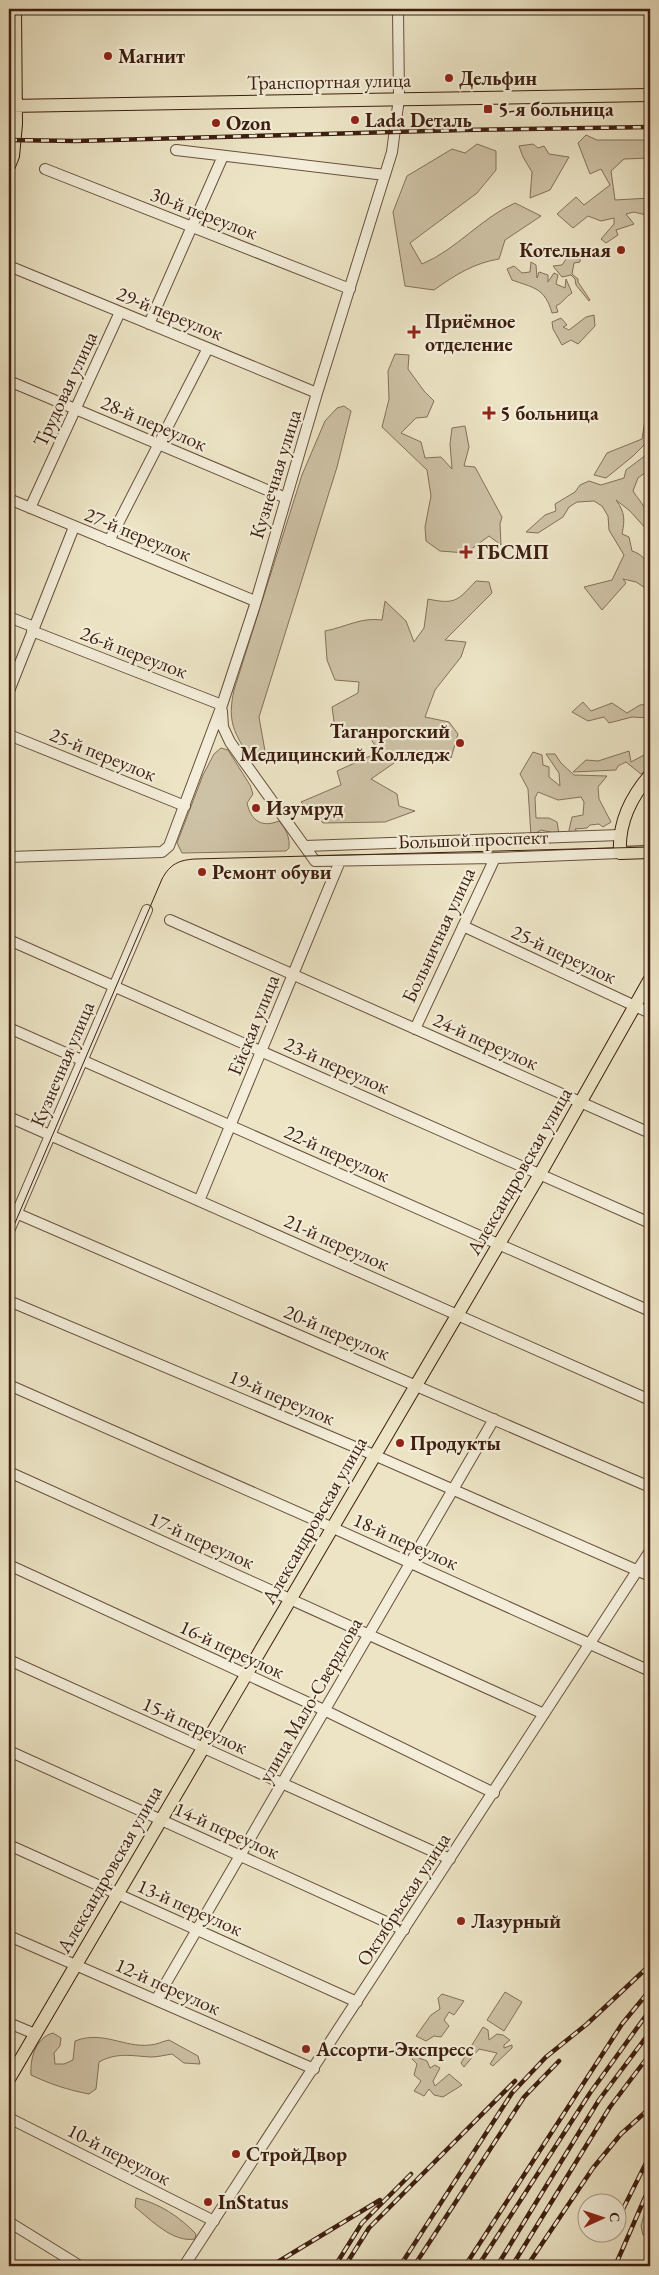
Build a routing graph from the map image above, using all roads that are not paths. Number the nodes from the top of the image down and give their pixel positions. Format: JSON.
{"nodes":[{"id":1,"x":15,"y":9,"type":"edge"},
{"id":2,"x":398,"y":9,"type":"edge"},
{"id":3,"x":650,"y":95,"type":"edge"},
{"id":4,"x":399,"y":98,"type":"junction"},
{"id":5,"x":12,"y":106,"type":"edge"},
{"id":6,"x":176,"y":150,"type":"dead end"},
{"id":7,"x":223,"y":156,"type":"junction"},
{"id":8,"x":9,"y":166,"type":"edge"},
{"id":9,"x":45,"y":169,"type":"dead end"},
{"id":10,"x":385,"y":175,"type":"junction"},
{"id":11,"x":192,"y":227,"type":"junction"},
{"id":12,"x":9,"y":266,"type":"edge"},
{"id":13,"x":350,"y":289,"type":"junction"},
{"id":14,"x":120,"y":312,"type":"junction"},
{"id":15,"x":149,"y":324,"type":"junction"},
{"id":16,"x":208,"y":348,"type":"junction"},
{"id":17,"x":9,"y":381,"type":"edge"},
{"id":18,"x":318,"y":393,"type":"junction"},
{"id":19,"x":75,"y":409,"type":"junction"},
{"id":20,"x":158,"y":444,"type":"junction"},
{"id":21,"x":286,"y":498,"type":"junction"},
{"id":22,"x":9,"y":499,"type":"edge"},
{"id":23,"x":30,"y":508,"type":"junction"},
{"id":24,"x":74,"y":527,"type":"junction"},
{"id":25,"x":109,"y":541,"type":"junction"},
{"id":26,"x":255,"y":601,"type":"junction"},
{"id":27,"x":9,"y":617,"type":"edge"},
{"id":28,"x":33,"y":629,"type":"junction"},
{"id":29,"x":9,"y":691,"type":"edge"},
{"id":30,"x":222,"y":705,"type":"junction"},
{"id":31,"x":9,"y":735,"type":"edge"},
{"id":32,"x":230,"y":742,"type":"junction"},
{"id":33,"x":207,"y":746,"type":"junction"},
{"id":34,"x":650,"y":775,"type":"edge"},
{"id":35,"x":185,"y":806,"type":"junction"},
{"id":36,"x":620,"y":835,"type":"junction"},
{"id":37,"x":305,"y":846,"type":"junction"},
{"id":38,"x":620,"y":852,"type":"junction"},
{"id":39,"x":650,"y":852,"type":"edge"},
{"id":40,"x":9,"y":857,"type":"edge"},
{"id":41,"x":495,"y":858,"type":"junction"},
{"id":42,"x":340,"y":861,"type":"junction"},
{"id":43,"x":147,"y":910,"type":"dead end"},
{"id":44,"x":170,"y":920,"type":"dead end"},
{"id":45,"x":463,"y":926,"type":"junction"},
{"id":46,"x":9,"y":940,"type":"edge"},
{"id":47,"x":293,"y":975,"type":"junction"},
{"id":48,"x":650,"y":979,"type":"edge"},
{"id":49,"x":114,"y":986,"type":"junction"},
{"id":50,"x":635,"y":1006,"type":"junction"},
{"id":51,"x":650,"y":1013,"type":"edge"},
{"id":52,"x":9,"y":1028,"type":"edge"},
{"id":53,"x":415,"y":1029,"type":"junction"},
{"id":54,"x":261,"y":1051,"type":"junction"},
{"id":55,"x":82,"y":1061,"type":"junction"},
{"id":56,"x":581,"y":1102,"type":"junction"},
{"id":57,"x":9,"y":1117,"type":"edge"},
{"id":58,"x":230,"y":1126,"type":"junction"},
{"id":59,"x":650,"y":1133,"type":"edge"},
{"id":60,"x":50,"y":1135,"type":"junction"},
{"id":61,"x":540,"y":1174,"type":"junction"},
{"id":62,"x":199,"y":1201,"type":"junction"},
{"id":63,"x":13,"y":1212,"type":"edge"},
{"id":64,"x":650,"y":1223,"type":"edge"},
{"id":65,"x":9,"y":1231,"type":"edge"},
{"id":66,"x":499,"y":1244,"type":"junction"},
{"id":67,"x":9,"y":1301,"type":"edge"},
{"id":68,"x":650,"y":1311,"type":"edge"},
{"id":69,"x":457,"y":1314,"type":"junction"},
{"id":70,"x":415,"y":1384,"type":"junction"},
{"id":71,"x":9,"y":1385,"type":"edge"},
{"id":72,"x":650,"y":1400,"type":"edge"},
{"id":73,"x":494,"y":1418,"type":"junction"},
{"id":74,"x":374,"y":1455,"type":"junction"},
{"id":75,"x":9,"y":1472,"type":"edge"},
{"id":76,"x":650,"y":1487,"type":"edge"},
{"id":77,"x":452,"y":1490,"type":"junction"},
{"id":78,"x":331,"y":1527,"type":"junction"},
{"id":79,"x":650,"y":1551,"type":"edge"},
{"id":80,"x":410,"y":1562,"type":"junction"},
{"id":81,"x":9,"y":1565,"type":"edge"},
{"id":82,"x":637,"y":1571,"type":"junction"},
{"id":83,"x":650,"y":1576,"type":"edge"},
{"id":84,"x":289,"y":1599,"type":"junction"},
{"id":85,"x":368,"y":1634,"type":"junction"},
{"id":86,"x":590,"y":1644,"type":"junction"},
{"id":87,"x":9,"y":1660,"type":"edge"},
{"id":88,"x":650,"y":1671,"type":"edge"},
{"id":89,"x":245,"y":1675,"type":"junction"},
{"id":90,"x":324,"y":1710,"type":"junction"},
{"id":91,"x":544,"y":1714,"type":"junction"},
{"id":92,"x":202,"y":1748,"type":"junction"},
{"id":93,"x":9,"y":1751,"type":"edge"},
{"id":94,"x":282,"y":1783,"type":"junction"},
{"id":95,"x":494,"y":1793,"type":"junction"},
{"id":96,"x":160,"y":1819,"type":"junction"},
{"id":97,"x":9,"y":1845,"type":"edge"},
{"id":98,"x":240,"y":1855,"type":"junction"},
{"id":99,"x":450,"y":1860,"type":"junction"},
{"id":100,"x":117,"y":1894,"type":"junction"},
{"id":101,"x":197,"y":1929,"type":"junction"},
{"id":102,"x":404,"y":1930,"type":"junction"},
{"id":103,"x":9,"y":1936,"type":"edge"},
{"id":104,"x":76,"y":1965,"type":"junction"},
{"id":105,"x":156,"y":2000,"type":"junction"},
{"id":106,"x":358,"y":2002,"type":"junction"},
{"id":107,"x":9,"y":2023,"type":"edge"},
{"id":108,"x":35,"y":2034,"type":"junction"},
{"id":109,"x":314,"y":2069,"type":"junction"},
{"id":110,"x":9,"y":2079,"type":"edge"},
{"id":111,"x":9,"y":2118,"type":"edge"},
{"id":112,"x":214,"y":2221,"type":"junction"},
{"id":113,"x":9,"y":2222,"type":"edge"},
{"id":114,"x":80,"y":2266,"type":"edge"},
{"id":115,"x":184,"y":2266,"type":"edge"}],
"edges":[{"from":1,"to":5,"type":"main road"},
{"from":2,"to":4,"type":"street","name":"Кузнечная улица"},
{"from":3,"to":4,"type":"main road","name":"Транспортная улица"},
{"from":4,"to":5,"type":"main road","name":"Транспортная улица"},
{"from":4,"to":10,"type":"street","name":"Кузнечная улица"},
{"from":5,"to":8,"type":"main road"},
{"from":6,"to":7,"type":"street"},
{"from":7,"to":10,"type":"street"},
{"from":7,"to":11,"type":"street"},
{"from":9,"to":11,"type":"street","name":"30-й переулок"},
{"from":10,"to":13,"type":"street","name":"Кузнечная улица"},
{"from":11,"to":13,"type":"street","name":"30-й переулок"},
{"from":11,"to":15,"type":"street"},
{"from":12,"to":14,"type":"street","name":"29-й переулок"},
{"from":13,"to":18,"type":"street","name":"Кузнечная улица"},
{"from":14,"to":15,"type":"street","name":"29-й переулок"},
{"from":14,"to":19,"type":"street","name":"Трудовая улица"},
{"from":15,"to":16,"type":"street","name":"29-й переулок"},
{"from":16,"to":18,"type":"street","name":"29-й переулок"},
{"from":16,"to":20,"type":"street"},
{"from":17,"to":19,"type":"street","name":"28-й переулок"},
{"from":18,"to":21,"type":"street","name":"Кузнечная улица"},
{"from":19,"to":20,"type":"street","name":"28-й переулок"},
{"from":19,"to":23,"type":"street","name":"Трудовая улица"},
{"from":20,"to":21,"type":"street","name":"28-й переулок"},
{"from":20,"to":25,"type":"street"},
{"from":21,"to":26,"type":"street","name":"Кузнечная улица"},
{"from":22,"to":23,"type":"street","name":"27-й переулок"},
{"from":23,"to":24,"type":"street","name":"27-й переулок"},
{"from":24,"to":25,"type":"street","name":"27-й переулок"},
{"from":24,"to":28,"type":"street"},
{"from":25,"to":26,"type":"street","name":"27-й переулок"},
{"from":26,"to":30,"type":"street","name":"Кузнечная улица"},
{"from":27,"to":28,"type":"street","name":"26-й переулок"},
{"from":28,"to":29,"type":"street"},
{"from":28,"to":30,"type":"street","name":"26-й переулок"},
{"from":30,"to":32,"type":"street","name":"Большой проспект"},
{"from":30,"to":33,"type":"street","name":"Кузнечная улица"},
{"from":31,"to":35,"type":"street","name":"25-й переулок"},
{"from":32,"to":33,"type":"street"},
{"from":32,"to":37,"type":"street","name":"Большой проспект"},
{"from":33,"to":35,"type":"street","name":"Кузнечная улица"},
{"from":34,"to":36,"type":"main road"},
{"from":35,"to":40,"type":"street","name":"Кузнечная улица"},
{"from":36,"to":37,"type":"street","name":"Большой проспект"},
{"from":36,"to":38,"type":"main road"},
{"from":37,"to":42,"type":"street","name":"Большой проспект"},
{"from":38,"to":39,"type":"main road","name":"Большой проспект"},
{"from":38,"to":41,"type":"street","name":"Большой проспект"},
{"from":41,"to":42,"type":"street","name":"Большой проспект"},
{"from":41,"to":45,"type":"street","name":"Больничная улица"},
{"from":42,"to":47,"type":"street","name":"Ейская улица"},
{"from":43,"to":49,"type":"street","name":"Кузнечная улица"},
{"from":44,"to":47,"type":"street","name":"24-й переулок"},
{"from":45,"to":50,"type":"street","name":"25-й переулок"},
{"from":45,"to":53,"type":"street","name":"Больничная улица"},
{"from":46,"to":49,"type":"street","name":"23-й переулок"},
{"from":47,"to":53,"type":"street","name":"24-й переулок"},
{"from":47,"to":54,"type":"street","name":"Ейская улица"},
{"from":48,"to":50,"type":"main road","name":"Александровская улица"},
{"from":49,"to":54,"type":"street","name":"23-й переулок"},
{"from":49,"to":55,"type":"street","name":"Кузнечная улица"},
{"from":50,"to":51,"type":"street","name":"25-й переулок"},
{"from":50,"to":56,"type":"main road","name":"Александровская улица"},
{"from":52,"to":55,"type":"street","name":"22-й переулок"},
{"from":53,"to":56,"type":"street","name":"24-й переулок"},
{"from":54,"to":58,"type":"street","name":"Ейская улица"},
{"from":54,"to":61,"type":"street","name":"23-й переулок"},
{"from":55,"to":58,"type":"street","name":"22-й переулок"},
{"from":55,"to":60,"type":"street","name":"Кузнечная улица"},
{"from":56,"to":59,"type":"street","name":"24-й переулок"},
{"from":56,"to":61,"type":"main road","name":"Александровская улица"},
{"from":57,"to":60,"type":"street","name":"21-й переулок"},
{"from":58,"to":62,"type":"street","name":"Ейская улица"},
{"from":58,"to":66,"type":"street","name":"22-й переулок"},
{"from":60,"to":62,"type":"street","name":"21-й переулок"},
{"from":60,"to":63,"type":"street","name":"Кузнечная улица"},
{"from":61,"to":64,"type":"street","name":"23-й переулок"},
{"from":61,"to":66,"type":"main road","name":"Александровская улица"},
{"from":62,"to":69,"type":"street","name":"21-й переулок"},
{"from":63,"to":65,"type":"street","name":"Кузнечная улица"},
{"from":63,"to":70,"type":"street","name":"20-й переулок"},
{"from":66,"to":68,"type":"street","name":"22-й переулок"},
{"from":66,"to":69,"type":"main road","name":"Александровская улица"},
{"from":67,"to":74,"type":"street","name":"19-й переулок"},
{"from":69,"to":70,"type":"main road","name":"Александровская улица"},
{"from":69,"to":72,"type":"street","name":"21-й переулок"},
{"from":70,"to":73,"type":"street","name":"20-й переулок"},
{"from":70,"to":74,"type":"main road","name":"Александровская улица"},
{"from":71,"to":78,"type":"street","name":"18-й переулок"},
{"from":73,"to":76,"type":"street","name":"20-й переулок"},
{"from":73,"to":77,"type":"street","name":"улица Мало-Свердлова"},
{"from":74,"to":77,"type":"street","name":"19-й переулок"},
{"from":74,"to":78,"type":"main road","name":"Александровская улица"},
{"from":75,"to":84,"type":"street","name":"17-й переулок"},
{"from":77,"to":80,"type":"street","name":"улица Мало-Свердлова"},
{"from":77,"to":82,"type":"street","name":"19-й переулок"},
{"from":78,"to":80,"type":"street","name":"18-й переулок"},
{"from":78,"to":84,"type":"main road","name":"Александровская улица"},
{"from":79,"to":82,"type":"street","name":"Октябрьская улица"},
{"from":80,"to":85,"type":"street","name":"улица Мало-Свердлова"},
{"from":80,"to":86,"type":"street","name":"18-й переулок"},
{"from":81,"to":89,"type":"street","name":"16-й переулок"},
{"from":82,"to":83,"type":"street","name":"19-й переулок"},
{"from":82,"to":86,"type":"street","name":"Октябрьская улица"},
{"from":84,"to":85,"type":"street","name":"17-й переулок"},
{"from":84,"to":89,"type":"main road","name":"Александровская улица"},
{"from":85,"to":90,"type":"street","name":"улица Мало-Свердлова"},
{"from":85,"to":91,"type":"street","name":"17-й переулок"},
{"from":86,"to":88,"type":"street","name":"18-й переулок"},
{"from":86,"to":91,"type":"street","name":"Октябрьская улица"},
{"from":87,"to":92,"type":"street","name":"15-й переулок"},
{"from":89,"to":90,"type":"street","name":"16-й переулок"},
{"from":89,"to":92,"type":"main road","name":"Александровская улица"},
{"from":90,"to":94,"type":"street","name":"улица Мало-Свердлова"},
{"from":90,"to":95,"type":"street","name":"16-й переулок"},
{"from":91,"to":95,"type":"street","name":"Октябрьская улица"},
{"from":92,"to":94,"type":"street","name":"15-й переулок"},
{"from":92,"to":96,"type":"main road","name":"Александровская улица"},
{"from":93,"to":96,"type":"street","name":"14-й переулок"},
{"from":94,"to":98,"type":"street","name":"улица Мало-Свердлова"},
{"from":94,"to":99,"type":"street","name":"15-й переулок"},
{"from":95,"to":99,"type":"street","name":"Октябрьская улица"},
{"from":96,"to":98,"type":"street","name":"14-й переулок"},
{"from":96,"to":100,"type":"main road","name":"Александровская улица"},
{"from":97,"to":100,"type":"street","name":"13-й переулок"},
{"from":98,"to":101,"type":"street","name":"улица Мало-Свердлова"},
{"from":98,"to":102,"type":"street","name":"14-й переулок"},
{"from":99,"to":102,"type":"street","name":"Октябрьская улица"},
{"from":100,"to":101,"type":"street","name":"13-й переулок"},
{"from":100,"to":104,"type":"main road","name":"Александровская улица"},
{"from":101,"to":105,"type":"street","name":"улица Мало-Свердлова"},
{"from":101,"to":106,"type":"street","name":"13-й переулок"},
{"from":102,"to":106,"type":"street","name":"Октябрьская улица"},
{"from":103,"to":104,"type":"street","name":"12-й переулок"},
{"from":104,"to":105,"type":"street","name":"12-й переулок"},
{"from":104,"to":108,"type":"main road","name":"Александровская улица"},
{"from":105,"to":109,"type":"street","name":"12-й переулок"},
{"from":106,"to":109,"type":"street","name":"Октябрьская улица"},
{"from":107,"to":108,"type":"street"},
{"from":108,"to":110,"type":"main road","name":"Александровская улица"},
{"from":109,"to":112,"type":"street","name":"Октябрьская улица"},
{"from":111,"to":112,"type":"street","name":"10-й переулок"},
{"from":112,"to":115,"type":"street","name":"Октябрьская улица"},
{"from":113,"to":114,"type":"street"}]}
